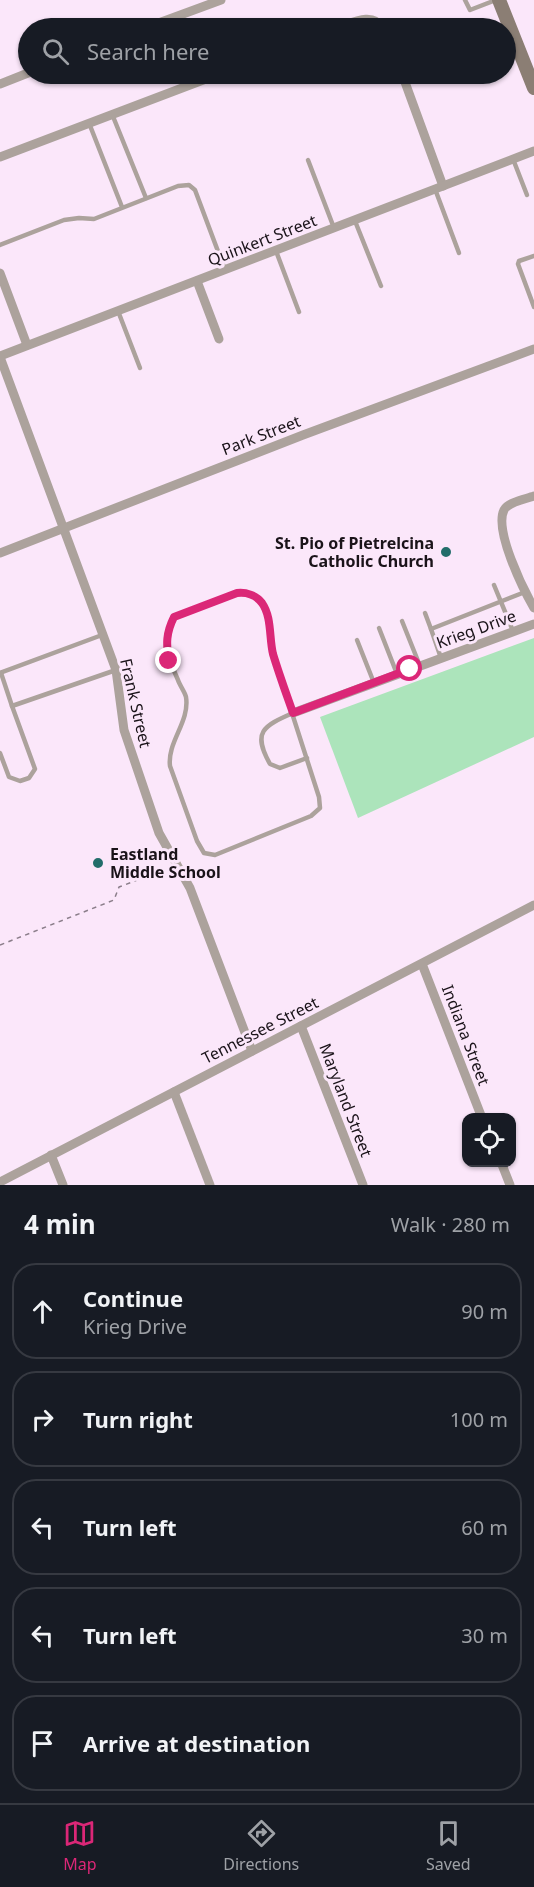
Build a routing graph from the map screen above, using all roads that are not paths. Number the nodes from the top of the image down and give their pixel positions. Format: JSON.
{"nodes":[{"id":1,"x":221,"y":0,"type":"edge"},
{"id":2,"x":465,"y":0,"type":"edge"},
{"id":3,"x":497,"y":0,"type":"edge"},
{"id":4,"x":172,"y":18,"type":"edge"},
{"id":5,"x":505,"y":18,"type":"edge"},
{"id":6,"x":516,"y":45,"type":"edge"},
{"id":7,"x":18,"y":77,"type":"edge"},
{"id":8,"x":0,"y":84,"type":"edge"},
{"id":9,"x":192,"y":84,"type":"edge"},
{"id":10,"x":405,"y":84,"type":"edge"},
{"id":11,"x":534,"y":88,"type":"edge"},
{"id":12,"x":112,"y":114,"type":"junction"},
{"id":13,"x":89,"y":123,"type":"junction"},
{"id":14,"x":534,"y":151,"type":"edge"},
{"id":15,"x":0,"y":157,"type":"edge"},
{"id":16,"x":513,"y":159,"type":"junction"},
{"id":17,"x":308,"y":160,"type":"dead end"},
{"id":18,"x":439,"y":188,"type":"junction"},
{"id":19,"x":526,"y":195,"type":"dead end"},
{"id":20,"x":146,"y":198,"type":"junction"},
{"id":21,"x":123,"y":207,"type":"junction"},
{"id":22,"x":355,"y":221,"type":"junction"},
{"id":23,"x":334,"y":228,"type":"junction"},
{"id":24,"x":0,"y":245,"type":"edge"},
{"id":25,"x":276,"y":251,"type":"junction"},
{"id":26,"x":459,"y":253,"type":"dead end"},
{"id":27,"x":534,"y":256,"type":"edge"},
{"id":28,"x":225,"y":270,"type":"junction"},
{"id":29,"x":0,"y":273,"type":"edge"},
{"id":30,"x":197,"y":281,"type":"junction"},
{"id":31,"x":381,"y":286,"type":"dead end"},
{"id":32,"x":534,"y":307,"type":"edge"},
{"id":33,"x":118,"y":311,"type":"junction"},
{"id":34,"x":299,"y":312,"type":"dead end"},
{"id":35,"x":219,"y":339,"type":"dead end"},
{"id":36,"x":27,"y":345,"type":"junction"},
{"id":37,"x":534,"y":349,"type":"edge"},
{"id":38,"x":0,"y":357,"type":"edge"},
{"id":39,"x":140,"y":368,"type":"dead end"},
{"id":40,"x":534,"y":496,"type":"edge"},
{"id":41,"x":63,"y":528,"type":"junction"},
{"id":42,"x":0,"y":553,"type":"edge"},
{"id":43,"x":494,"y":585,"type":"dead end"},
{"id":44,"x":525,"y":592,"type":"junction"},
{"id":45,"x":501,"y":602,"type":"junction"},
{"id":46,"x":534,"y":608,"type":"edge"},
{"id":47,"x":425,"y":613,"type":"dead end"},
{"id":48,"x":402,"y":621,"type":"dead end"},
{"id":49,"x":534,"y":624,"type":"edge"},
{"id":50,"x":379,"y":628,"type":"dead end"},
{"id":51,"x":431,"y":629,"type":"junction"},
{"id":52,"x":513,"y":631,"type":"junction"},
{"id":53,"x":102,"y":635,"type":"junction"},
{"id":54,"x":357,"y":640,"type":"dead end"},
{"id":55,"x":441,"y":658,"type":"junction"},
{"id":56,"x":420,"y":666,"type":"junction"},
{"id":57,"x":116,"y":670,"type":"junction"},
{"id":58,"x":0,"y":673,"type":"edge"},
{"id":59,"x":397,"y":674,"type":"junction"},
{"id":60,"x":374,"y":683,"type":"junction"},
{"id":61,"x":12,"y":706,"type":"junction"},
{"id":62,"x":293,"y":713,"type":"junction"},
{"id":63,"x":0,"y":753,"type":"edge"},
{"id":64,"x":307,"y":758,"type":"junction"},
{"id":65,"x":534,"y":905,"type":"edge"},
{"id":66,"x":422,"y":964,"type":"junction"},
{"id":67,"x":301,"y":1026,"type":"junction"},
{"id":68,"x":252,"y":1051,"type":"junction"},
{"id":69,"x":174,"y":1092,"type":"junction"},
{"id":70,"x":480,"y":1113,"type":"edge"},
{"id":71,"x":51,"y":1155,"type":"junction"},
{"id":72,"x":503,"y":1167,"type":"edge"},
{"id":73,"x":0,"y":1182,"type":"edge"},
{"id":74,"x":63,"y":1185,"type":"edge"},
{"id":75,"x":210,"y":1185,"type":"edge"},
{"id":76,"x":363,"y":1185,"type":"edge"},
{"id":77,"x":510,"y":1185,"type":"edge"}],
"edges":[{"from":1,"to":4,"type":"street"},
{"from":2,"to":3,"type":"lane"},
{"from":3,"to":5,"type":"main road"},
{"from":6,"to":11,"type":"main road"},
{"from":7,"to":8,"type":"street"},
{"from":9,"to":12,"type":"street"},
{"from":10,"to":18,"type":"street"},
{"from":12,"to":13,"type":"street"},
{"from":12,"to":20,"type":"lane"},
{"from":13,"to":15,"type":"street"},
{"from":13,"to":21,"type":"lane"},
{"from":14,"to":16,"type":"street","name":"Quinkert Street"},
{"from":16,"to":18,"type":"street","name":"Quinkert Street"},
{"from":16,"to":19,"type":"lane"},
{"from":17,"to":23,"type":"lane"},
{"from":18,"to":22,"type":"street","name":"Quinkert Street"},
{"from":18,"to":26,"type":"lane"},
{"from":20,"to":21,"type":"lane"},
{"from":20,"to":28,"type":"lane"},
{"from":21,"to":24,"type":"lane"},
{"from":22,"to":23,"type":"street","name":"Quinkert Street"},
{"from":22,"to":31,"type":"lane"},
{"from":23,"to":25,"type":"street","name":"Quinkert Street"},
{"from":25,"to":28,"type":"street","name":"Quinkert Street"},
{"from":25,"to":34,"type":"lane"},
{"from":27,"to":32,"type":"lane"},
{"from":28,"to":30,"type":"street","name":"Quinkert Street"},
{"from":29,"to":36,"type":"street"},
{"from":30,"to":33,"type":"street","name":"Quinkert Street"},
{"from":30,"to":35,"type":"street"},
{"from":33,"to":36,"type":"street","name":"Quinkert Street"},
{"from":33,"to":39,"type":"lane"},
{"from":36,"to":38,"type":"street","name":"Quinkert Street"},
{"from":37,"to":41,"type":"street","name":"Park Street"},
{"from":38,"to":41,"type":"street","name":"Frank Street"},
{"from":40,"to":44,"type":"street"},
{"from":41,"to":42,"type":"street","name":"Park Street"},
{"from":41,"to":53,"type":"street","name":"Frank Street"},
{"from":43,"to":45,"type":"lane"},
{"from":44,"to":45,"type":"lane"},
{"from":44,"to":46,"type":"street"},
{"from":45,"to":51,"type":"lane"},
{"from":45,"to":52,"type":"lane"},
{"from":47,"to":51,"type":"lane"},
{"from":48,"to":56,"type":"lane"},
{"from":49,"to":52,"type":"street","name":"Krieg Drive"},
{"from":50,"to":59,"type":"lane"},
{"from":51,"to":55,"type":"lane"},
{"from":52,"to":55,"type":"street","name":"Krieg Drive"},
{"from":53,"to":57,"type":"street","name":"Frank Street"},
{"from":53,"to":58,"type":"lane"},
{"from":54,"to":60,"type":"lane"},
{"from":55,"to":56,"type":"street","name":"Krieg Drive"},
{"from":56,"to":59,"type":"street","name":"Krieg Drive"},
{"from":57,"to":61,"type":"lane"},
{"from":57,"to":68,"type":"street","name":"Frank Street"},
{"from":58,"to":61,"type":"lane"},
{"from":59,"to":60,"type":"street","name":"Krieg Drive"},
{"from":60,"to":62,"type":"street","name":"Krieg Drive"},
{"from":61,"to":63,"type":"lane"},
{"from":62,"to":64,"type":"lane"},
{"from":62,"to":64,"type":"lane"},
{"from":62,"to":64,"type":"lane"},
{"from":65,"to":66,"type":"street","name":"Tennessee Street"},
{"from":66,"to":67,"type":"street","name":"Tennessee Street"},
{"from":66,"to":70,"type":"street","name":"Indiana Street"},
{"from":67,"to":68,"type":"street","name":"Tennessee Street"},
{"from":67,"to":76,"type":"street","name":"Maryland Street"},
{"from":68,"to":69,"type":"street","name":"Tennessee Street"},
{"from":69,"to":71,"type":"street","name":"Tennessee Street"},
{"from":69,"to":75,"type":"street"},
{"from":71,"to":73,"type":"street","name":"Tennessee Street"},
{"from":71,"to":74,"type":"street"},
{"from":72,"to":77,"type":"street"}]}
